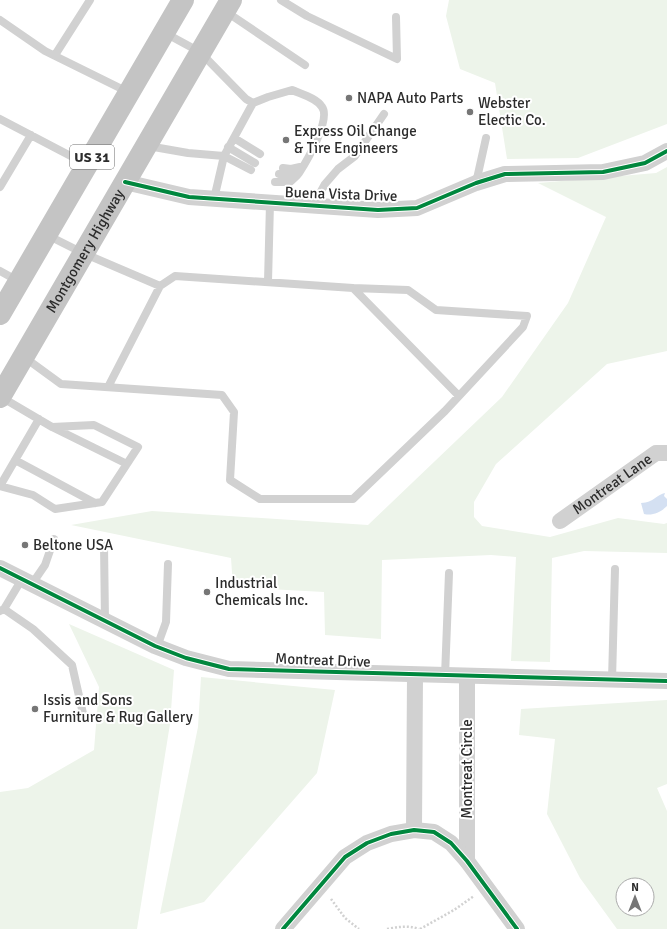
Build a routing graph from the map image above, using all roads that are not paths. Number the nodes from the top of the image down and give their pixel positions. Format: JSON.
{"nodes":[{"id":1,"x":90,"y":0,"type":"edge"},
{"id":2,"x":183,"y":0,"type":"edge"},
{"id":3,"x":281,"y":0,"type":"edge"},
{"id":4,"x":228,"y":5,"type":"edge"},
{"id":5,"x":396,"y":16,"type":"dead end"},
{"id":6,"x":0,"y":20,"type":"edge"},
{"id":7,"x":164,"y":33,"type":"junction"},
{"id":8,"x":200,"y":52,"type":"junction"},
{"id":9,"x":55,"y":55,"type":"junction"},
{"id":10,"x":305,"y":65,"type":"dead end"},
{"id":11,"x":129,"y":92,"type":"junction"},
{"id":12,"x":253,"y":103,"type":"junction"},
{"id":13,"x":384,"y":114,"type":"dead end"},
{"id":14,"x":0,"y":119,"type":"edge"},
{"id":15,"x":32,"y":135,"type":"junction"},
{"id":16,"x":234,"y":138,"type":"junction"},
{"id":17,"x":486,"y":138,"type":"dead end"},
{"id":18,"x":147,"y":146,"type":"junction"},
{"id":19,"x":228,"y":147,"type":"junction"},
{"id":20,"x":667,"y":151,"type":"edge"},
{"id":21,"x":260,"y":154,"type":"dead end"},
{"id":22,"x":224,"y":156,"type":"junction"},
{"id":23,"x":87,"y":165,"type":"junction"},
{"id":24,"x":302,"y":168,"type":"junction"},
{"id":25,"x":125,"y":182,"type":"junction"},
{"id":26,"x":476,"y":183,"type":"junction"},
{"id":27,"x":0,"y":187,"type":"edge"},
{"id":28,"x":214,"y":199,"type":"junction"},
{"id":29,"x":270,"y":203,"type":"junction"},
{"id":30,"x":312,"y":206,"type":"junction"},
{"id":31,"x":46,"y":235,"type":"junction"},
{"id":32,"x":83,"y":253,"type":"junction"},
{"id":33,"x":0,"y":271,"type":"edge"},
{"id":34,"x":19,"y":281,"type":"junction"},
{"id":35,"x":268,"y":282,"type":"junction"},
{"id":36,"x":160,"y":286,"type":"junction"},
{"id":37,"x":352,"y":288,"type":"junction"},
{"id":38,"x":0,"y":314,"type":"edge"},
{"id":39,"x":23,"y":356,"type":"junction"},
{"id":40,"x":108,"y":387,"type":"junction"},
{"id":41,"x":459,"y":396,"type":"junction"},
{"id":42,"x":0,"y":397,"type":"edge"},
{"id":43,"x":39,"y":419,"type":"junction"},
{"id":44,"x":52,"y":427,"type":"junction"},
{"id":45,"x":667,"y":454,"type":"edge"},
{"id":46,"x":15,"y":460,"type":"junction"},
{"id":47,"x":127,"y":464,"type":"junction"},
{"id":48,"x":0,"y":486,"type":"edge"},
{"id":49,"x":95,"y":503,"type":"junction"},
{"id":50,"x":560,"y":522,"type":"dead end"},
{"id":51,"x":54,"y":539,"type":"dead end"},
{"id":52,"x":104,"y":544,"type":"dead end"},
{"id":53,"x":168,"y":564,"type":"dead end"},
{"id":54,"x":0,"y":568,"type":"edge"},
{"id":55,"x":615,"y":569,"type":"dead end"},
{"id":56,"x":449,"y":572,"type":"dead end"},
{"id":57,"x":27,"y":581,"type":"junction"},
{"id":58,"x":2,"y":610,"type":"edge"},
{"id":59,"x":105,"y":621,"type":"junction"},
{"id":60,"x":157,"y":647,"type":"junction"},
{"id":61,"x":415,"y":675,"type":"junction"},
{"id":62,"x":445,"y":676,"type":"junction"},
{"id":63,"x":468,"y":676,"type":"junction"},
{"id":64,"x":612,"y":680,"type":"junction"},
{"id":65,"x":667,"y":681,"type":"edge"},
{"id":66,"x":84,"y":718,"type":"dead end"},
{"id":67,"x":414,"y":830,"type":"junction"},
{"id":68,"x":467,"y":861,"type":"junction"},
{"id":69,"x":283,"y":929,"type":"edge"},
{"id":70,"x":517,"y":929,"type":"edge"}],
"edges":[{"from":1,"to":9,"type":"lane"},
{"from":2,"to":7,"type":"main road","number":"US 31"},
{"from":3,"to":5,"type":"lane"},
{"from":4,"to":8,"type":"main road","name":"Montgomery Highway","number":"US 31"},
{"from":4,"to":10,"type":"lane"},
{"from":6,"to":9,"type":"lane"},
{"from":7,"to":8,"type":"lane"},
{"from":7,"to":11,"type":"main road","number":"US 31"},
{"from":8,"to":12,"type":"lane"},
{"from":8,"to":18,"type":"main road","name":"Montgomery Highway","number":"US 31"},
{"from":9,"to":11,"type":"lane"},
{"from":11,"to":23,"type":"main road","number":"US 31"},
{"from":12,"to":16,"type":"lane"},
{"from":12,"to":24,"type":"lane"},
{"from":13,"to":30,"type":"lane"},
{"from":14,"to":15,"type":"lane"},
{"from":15,"to":23,"type":"lane"},
{"from":15,"to":27,"type":"lane"},
{"from":16,"to":19,"type":"lane"},
{"from":16,"to":21,"type":"lane"},
{"from":17,"to":26,"type":"lane"},
{"from":18,"to":22,"type":"lane"},
{"from":18,"to":25,"type":"main road","name":"Montgomery Highway","number":"US 31"},
{"from":19,"to":22,"type":"lane"},
{"from":19,"to":22,"type":"lane"},
{"from":20,"to":26,"type":"street","name":"Buena Vista Drive"},
{"from":22,"to":28,"type":"lane"},
{"from":23,"to":31,"type":"main road","number":"US 31"},
{"from":24,"to":24,"type":"lane"},
{"from":25,"to":28,"type":"street","name":"Buena Vista Drive"},
{"from":25,"to":32,"type":"main road","name":"Montgomery Highway","number":"US 31"},
{"from":26,"to":30,"type":"street","name":"Buena Vista Drive"},
{"from":28,"to":29,"type":"street","name":"Buena Vista Drive"},
{"from":29,"to":30,"type":"street","name":"Buena Vista Drive"},
{"from":29,"to":35,"type":"lane"},
{"from":31,"to":32,"type":"lane"},
{"from":31,"to":34,"type":"main road","number":"US 31"},
{"from":32,"to":36,"type":"lane"},
{"from":32,"to":39,"type":"main road","name":"Montgomery Highway","number":"US 31"},
{"from":33,"to":34,"type":"lane"},
{"from":34,"to":38,"type":"main road","number":"US 31"},
{"from":35,"to":36,"type":"lane"},
{"from":35,"to":37,"type":"lane"},
{"from":36,"to":40,"type":"lane"},
{"from":37,"to":41,"type":"lane"},
{"from":37,"to":41,"type":"lane"},
{"from":39,"to":40,"type":"lane"},
{"from":39,"to":42,"type":"main road","name":"Montgomery Highway","number":"US 31"},
{"from":40,"to":41,"type":"lane"},
{"from":42,"to":43,"type":"lane"},
{"from":43,"to":44,"type":"lane"},
{"from":43,"to":46,"type":"lane"},
{"from":44,"to":47,"type":"lane"},
{"from":44,"to":47,"type":"lane"},
{"from":45,"to":50,"type":"street","name":"Montreat Lane"},
{"from":46,"to":48,"type":"lane"},
{"from":46,"to":49,"type":"lane"},
{"from":47,"to":49,"type":"lane"},
{"from":48,"to":49,"type":"lane"},
{"from":51,"to":57,"type":"lane"},
{"from":52,"to":59,"type":"lane"},
{"from":53,"to":60,"type":"lane"},
{"from":54,"to":57,"type":"street","name":"Montreat Drive"},
{"from":55,"to":64,"type":"lane"},
{"from":56,"to":62,"type":"lane"},
{"from":57,"to":58,"type":"lane"},
{"from":57,"to":59,"type":"street","name":"Montreat Drive"},
{"from":58,"to":66,"type":"lane"},
{"from":59,"to":60,"type":"street","name":"Montreat Drive"},
{"from":60,"to":61,"type":"street","name":"Montreat Drive"},
{"from":61,"to":62,"type":"street","name":"Montreat Drive"},
{"from":61,"to":67,"type":"street"},
{"from":62,"to":63,"type":"street","name":"Montreat Drive"},
{"from":63,"to":64,"type":"street","name":"Montreat Drive"},
{"from":63,"to":68,"type":"street","name":"Montreat Circle"},
{"from":64,"to":65,"type":"street","name":"Montreat Drive"},
{"from":67,"to":68,"type":"street"},
{"from":67,"to":69,"type":"street"},
{"from":68,"to":70,"type":"street"}]}
